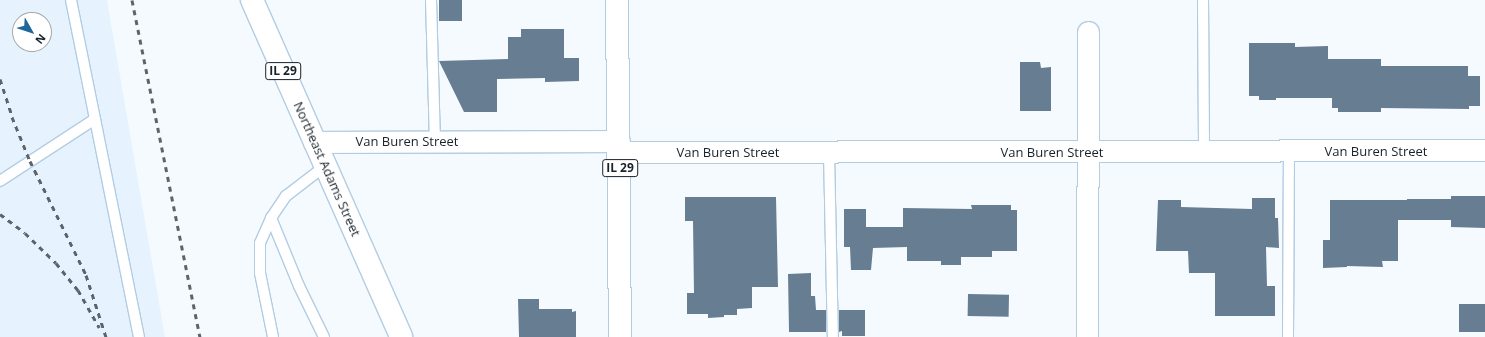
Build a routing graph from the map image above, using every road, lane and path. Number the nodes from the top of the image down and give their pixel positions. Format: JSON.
{"nodes":[{"id":1,"x":71,"y":0,"type":"edge"},
{"id":2,"x":252,"y":0,"type":"edge"},
{"id":3,"x":431,"y":0,"type":"edge"},
{"id":4,"x":617,"y":0,"type":"edge"},
{"id":5,"x":1203,"y":0,"type":"edge"},
{"id":6,"x":1088,"y":32,"type":"dead end"},
{"id":7,"x":95,"y":119,"type":"junction"},
{"id":8,"x":435,"y":141,"type":"junction"},
{"id":9,"x":314,"y":142,"type":"junction"},
{"id":10,"x":619,"y":146,"type":"junction"},
{"id":11,"x":1204,"y":150,"type":"junction"},
{"id":12,"x":1485,"y":150,"type":"edge"},
{"id":13,"x":1289,"y":151,"type":"junction"},
{"id":14,"x":829,"y":152,"type":"junction"},
{"id":15,"x":1086,"y":152,"type":"junction"},
{"id":16,"x":325,"y":166,"type":"junction"},
{"id":17,"x":0,"y":181,"type":"edge"},
{"id":18,"x":271,"y":218,"type":"junction"},
{"id":19,"x":139,"y":337,"type":"edge"},
{"id":20,"x":273,"y":337,"type":"edge"},
{"id":21,"x":324,"y":337,"type":"edge"},
{"id":22,"x":402,"y":337,"type":"edge"},
{"id":23,"x":620,"y":337,"type":"edge"},
{"id":24,"x":833,"y":337,"type":"edge"},
{"id":25,"x":1087,"y":337,"type":"edge"},
{"id":26,"x":1288,"y":337,"type":"edge"}],
"edges":[{"from":1,"to":7,"type":"lane"},
{"from":2,"to":9,"type":"main road","name":"Northeast Adams Street","number":"IL 29"},
{"from":3,"to":8,"type":"lane"},
{"from":4,"to":10,"type":"main road","number":"IL 29"},
{"from":5,"to":11,"type":"lane"},
{"from":6,"to":15,"type":"street"},
{"from":7,"to":17,"type":"lane"},
{"from":7,"to":19,"type":"lane"},
{"from":8,"to":9,"type":"street","name":"Van Buren Street"},
{"from":8,"to":10,"type":"street","name":"Van Buren Street"},
{"from":9,"to":16,"type":"main road","name":"Northeast Adams Street","number":"IL 29"},
{"from":10,"to":14,"type":"street","name":"Van Buren Street"},
{"from":10,"to":23,"type":"main road","number":"IL 29"},
{"from":11,"to":13,"type":"street","name":"Van Buren Street"},
{"from":11,"to":15,"type":"street","name":"Van Buren Street"},
{"from":12,"to":13,"type":"street","name":"Van Buren Street"},
{"from":13,"to":26,"type":"lane"},
{"from":14,"to":15,"type":"street","name":"Van Buren Street"},
{"from":14,"to":24,"type":"lane"},
{"from":15,"to":25,"type":"street"},
{"from":16,"to":18,"type":"lane"},
{"from":16,"to":22,"type":"main road","name":"Northeast Adams Street","number":"IL 29"},
{"from":18,"to":20,"type":"lane"},
{"from":18,"to":21,"type":"lane"}]}
